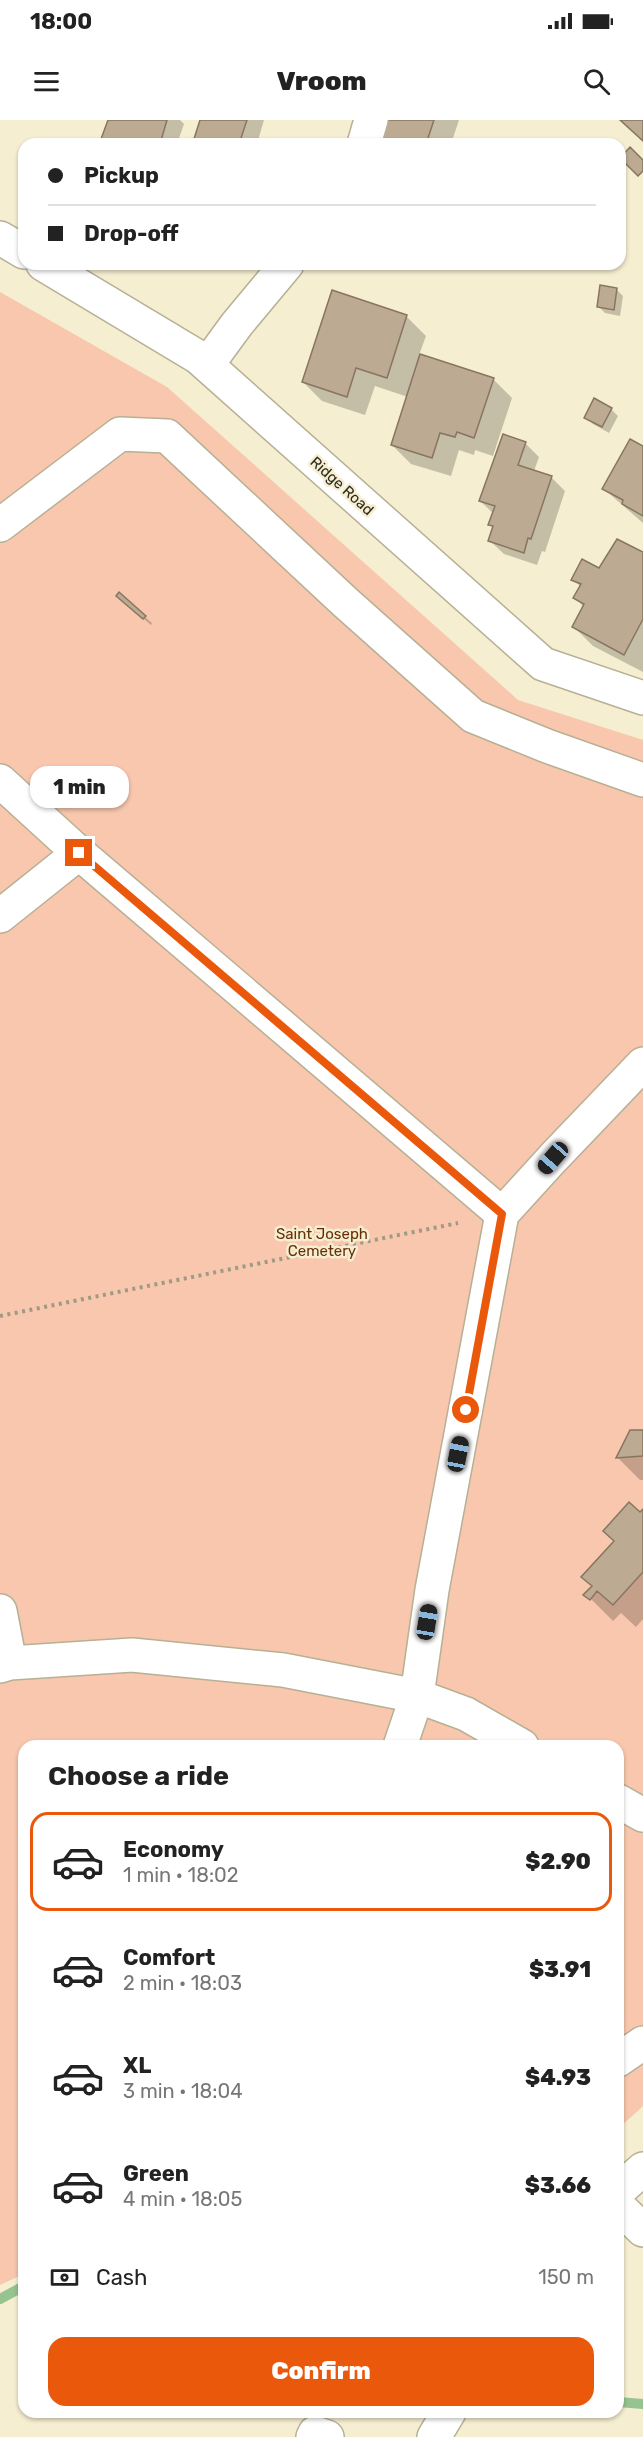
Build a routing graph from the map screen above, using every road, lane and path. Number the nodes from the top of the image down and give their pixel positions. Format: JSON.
{"nodes":[{"id":1,"x":371,"y":120,"type":"edge"},
{"id":2,"x":366,"y":138,"type":"edge"},
{"id":3,"x":0,"y":238,"type":"edge"},
{"id":4,"x":18,"y":248,"type":"edge"},
{"id":5,"x":53,"y":270,"type":"edge"},
{"id":6,"x":282,"y":270,"type":"edge"},
{"id":7,"x":207,"y":365,"type":"junction"},
{"id":8,"x":0,"y":525,"type":"edge"},
{"id":9,"x":643,"y":698,"type":"edge"},
{"id":10,"x":643,"y":780,"type":"edge"},
{"id":11,"x":0,"y":781,"type":"edge"},
{"id":12,"x":79,"y":853,"type":"junction"},
{"id":13,"x":0,"y":916,"type":"edge"},
{"id":14,"x":643,"y":1064,"type":"edge"},
{"id":15,"x":502,"y":1214,"type":"junction"},
{"id":16,"x":0,"y":1316,"type":"edge"},
{"id":17,"x":0,"y":1611,"type":"edge"},
{"id":18,"x":5,"y":1664,"type":"edge"},
{"id":19,"x":417,"y":1696,"type":"junction"},
{"id":20,"x":402,"y":1740,"type":"edge"},
{"id":21,"x":512,"y":1740,"type":"edge"},
{"id":22,"x":624,"y":1804,"type":"edge"},
{"id":23,"x":643,"y":1815,"type":"edge"},
{"id":24,"x":643,"y":2043,"type":"edge"},
{"id":25,"x":624,"y":2056,"type":"edge"},
{"id":26,"x":643,"y":2169,"type":"edge"},
{"id":27,"x":624,"y":2186,"type":"edge"},
{"id":28,"x":624,"y":2212,"type":"edge"},
{"id":29,"x":643,"y":2230,"type":"edge"},
{"id":30,"x":313,"y":2437,"type":"edge"},
{"id":31,"x":327,"y":2437,"type":"edge"}],
"edges":[{"from":1,"to":2,"type":"street"},
{"from":3,"to":4,"type":"street"},
{"from":5,"to":7,"type":"street","name":"Ridge Road"},
{"from":6,"to":7,"type":"street"},
{"from":7,"to":9,"type":"street","name":"Ridge Road"},
{"from":8,"to":10,"type":"street"},
{"from":11,"to":12,"type":"street"},
{"from":12,"to":13,"type":"street"},
{"from":12,"to":15,"type":"street"},
{"from":14,"to":15,"type":"street"},
{"from":15,"to":16,"type":"path"},
{"from":15,"to":19,"type":"street"},
{"from":17,"to":18,"type":"street"},
{"from":18,"to":19,"type":"street"},
{"from":19,"to":20,"type":"street"},
{"from":19,"to":21,"type":"street"},
{"from":22,"to":23,"type":"street"},
{"from":24,"to":25,"type":"street"},
{"from":26,"to":27,"type":"street"},
{"from":28,"to":29,"type":"street"},
{"from":30,"to":31,"type":"street"}]}
